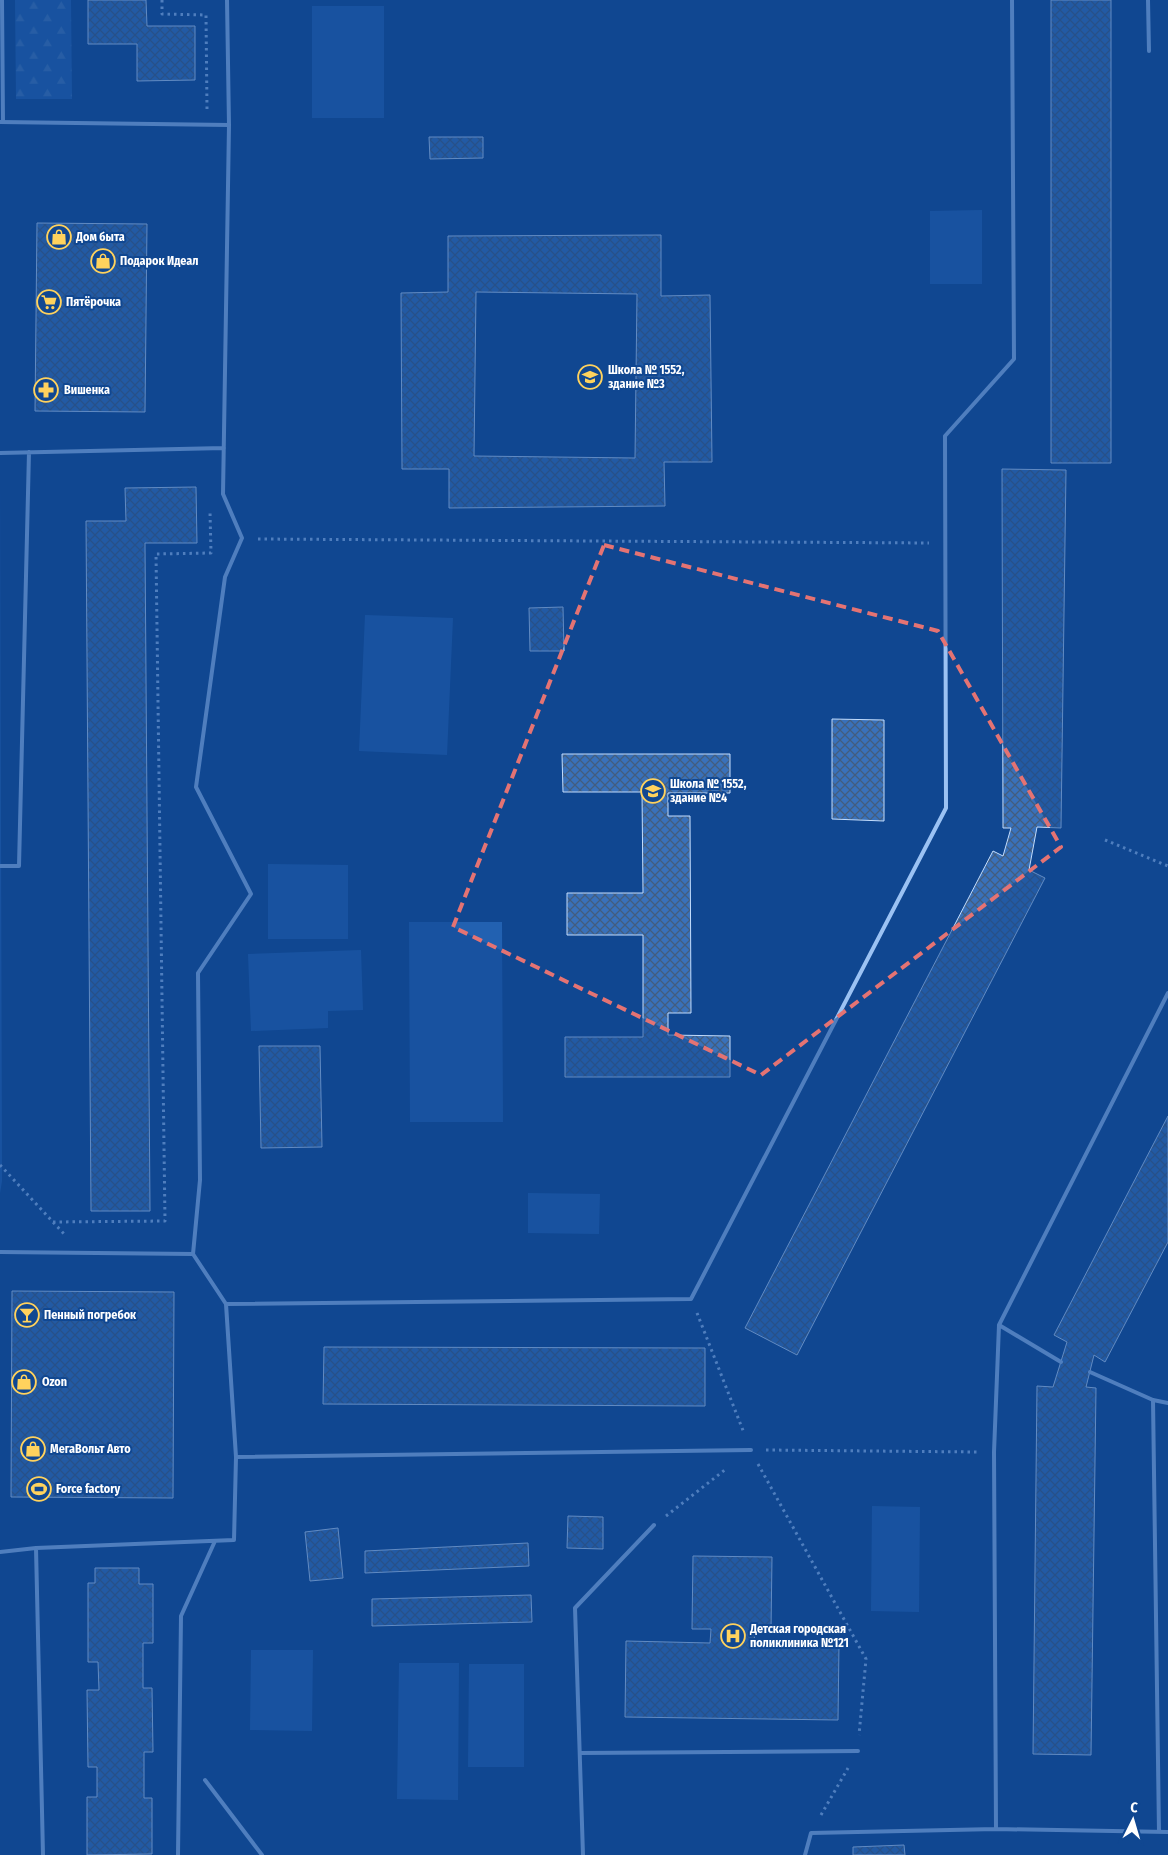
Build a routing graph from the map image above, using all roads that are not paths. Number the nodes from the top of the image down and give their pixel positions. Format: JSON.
{"nodes":[{"id":1,"x":2,"y":0,"type":"edge"},
{"id":2,"x":227,"y":0,"type":"edge"},
{"id":3,"x":1012,"y":0,"type":"edge"},
{"id":4,"x":1148,"y":0,"type":"edge"},
{"id":5,"x":1149,"y":51,"type":"dead end"},
{"id":6,"x":1,"y":122,"type":"edge"},
{"id":7,"x":229,"y":125,"type":"junction"},
{"id":8,"x":224,"y":448,"type":"junction"},
{"id":9,"x":30,"y":452,"type":"junction"},
{"id":10,"x":0,"y":453,"type":"edge"},
{"id":11,"x":0,"y":866,"type":"edge"},
{"id":12,"x":1168,"y":993,"type":"edge"},
{"id":13,"x":0,"y":1252,"type":"edge"},
{"id":14,"x":193,"y":1254,"type":"junction"},
{"id":15,"x":226,"y":1304,"type":"junction"},
{"id":16,"x":999,"y":1325,"type":"junction"},
{"id":17,"x":1061,"y":1362,"type":"dead end"},
{"id":18,"x":1090,"y":1372,"type":"dead end"},
{"id":19,"x":1153,"y":1400,"type":"junction"},
{"id":20,"x":1168,"y":1403,"type":"edge"},
{"id":21,"x":751,"y":1450,"type":"road end"},
{"id":22,"x":236,"y":1457,"type":"junction"},
{"id":23,"x":654,"y":1525,"type":"road end"},
{"id":24,"x":216,"y":1541,"type":"junction"},
{"id":25,"x":36,"y":1548,"type":"junction"},
{"id":26,"x":0,"y":1552,"type":"edge"},
{"id":27,"x":858,"y":1751,"type":"road end"},
{"id":28,"x":580,"y":1753,"type":"junction"},
{"id":29,"x":205,"y":1780,"type":"dead end"},
{"id":30,"x":996,"y":1829,"type":"junction"},
{"id":31,"x":1159,"y":1832,"type":"junction"},
{"id":32,"x":1168,"y":1832,"type":"edge"},
{"id":33,"x":43,"y":1855,"type":"edge"},
{"id":34,"x":178,"y":1855,"type":"edge"},
{"id":35,"x":262,"y":1855,"type":"edge"},
{"id":36,"x":583,"y":1855,"type":"edge"},
{"id":37,"x":805,"y":1855,"type":"edge"}],
"edges":[{"from":1,"to":6,"type":"lane"},
{"from":2,"to":7,"type":"lane"},
{"from":3,"to":15,"type":"lane"},
{"from":4,"to":5,"type":"lane"},
{"from":6,"to":7,"type":"lane"},
{"from":7,"to":8,"type":"lane"},
{"from":8,"to":9,"type":"lane"},
{"from":8,"to":14,"type":"lane"},
{"from":9,"to":10,"type":"lane"},
{"from":9,"to":11,"type":"lane"},
{"from":12,"to":16,"type":"lane"},
{"from":13,"to":14,"type":"lane"},
{"from":14,"to":15,"type":"lane"},
{"from":15,"to":22,"type":"lane"},
{"from":16,"to":17,"type":"lane"},
{"from":16,"to":30,"type":"lane"},
{"from":18,"to":19,"type":"lane"},
{"from":19,"to":20,"type":"lane"},
{"from":19,"to":31,"type":"lane"},
{"from":21,"to":22,"type":"lane"},
{"from":22,"to":24,"type":"lane"},
{"from":23,"to":28,"type":"lane"},
{"from":24,"to":25,"type":"lane"},
{"from":24,"to":34,"type":"lane"},
{"from":25,"to":26,"type":"lane"},
{"from":25,"to":33,"type":"lane"},
{"from":27,"to":28,"type":"lane"},
{"from":28,"to":36,"type":"lane"},
{"from":29,"to":35,"type":"lane"},
{"from":30,"to":31,"type":"lane"},
{"from":30,"to":37,"type":"lane"},
{"from":31,"to":32,"type":"lane"}]}
